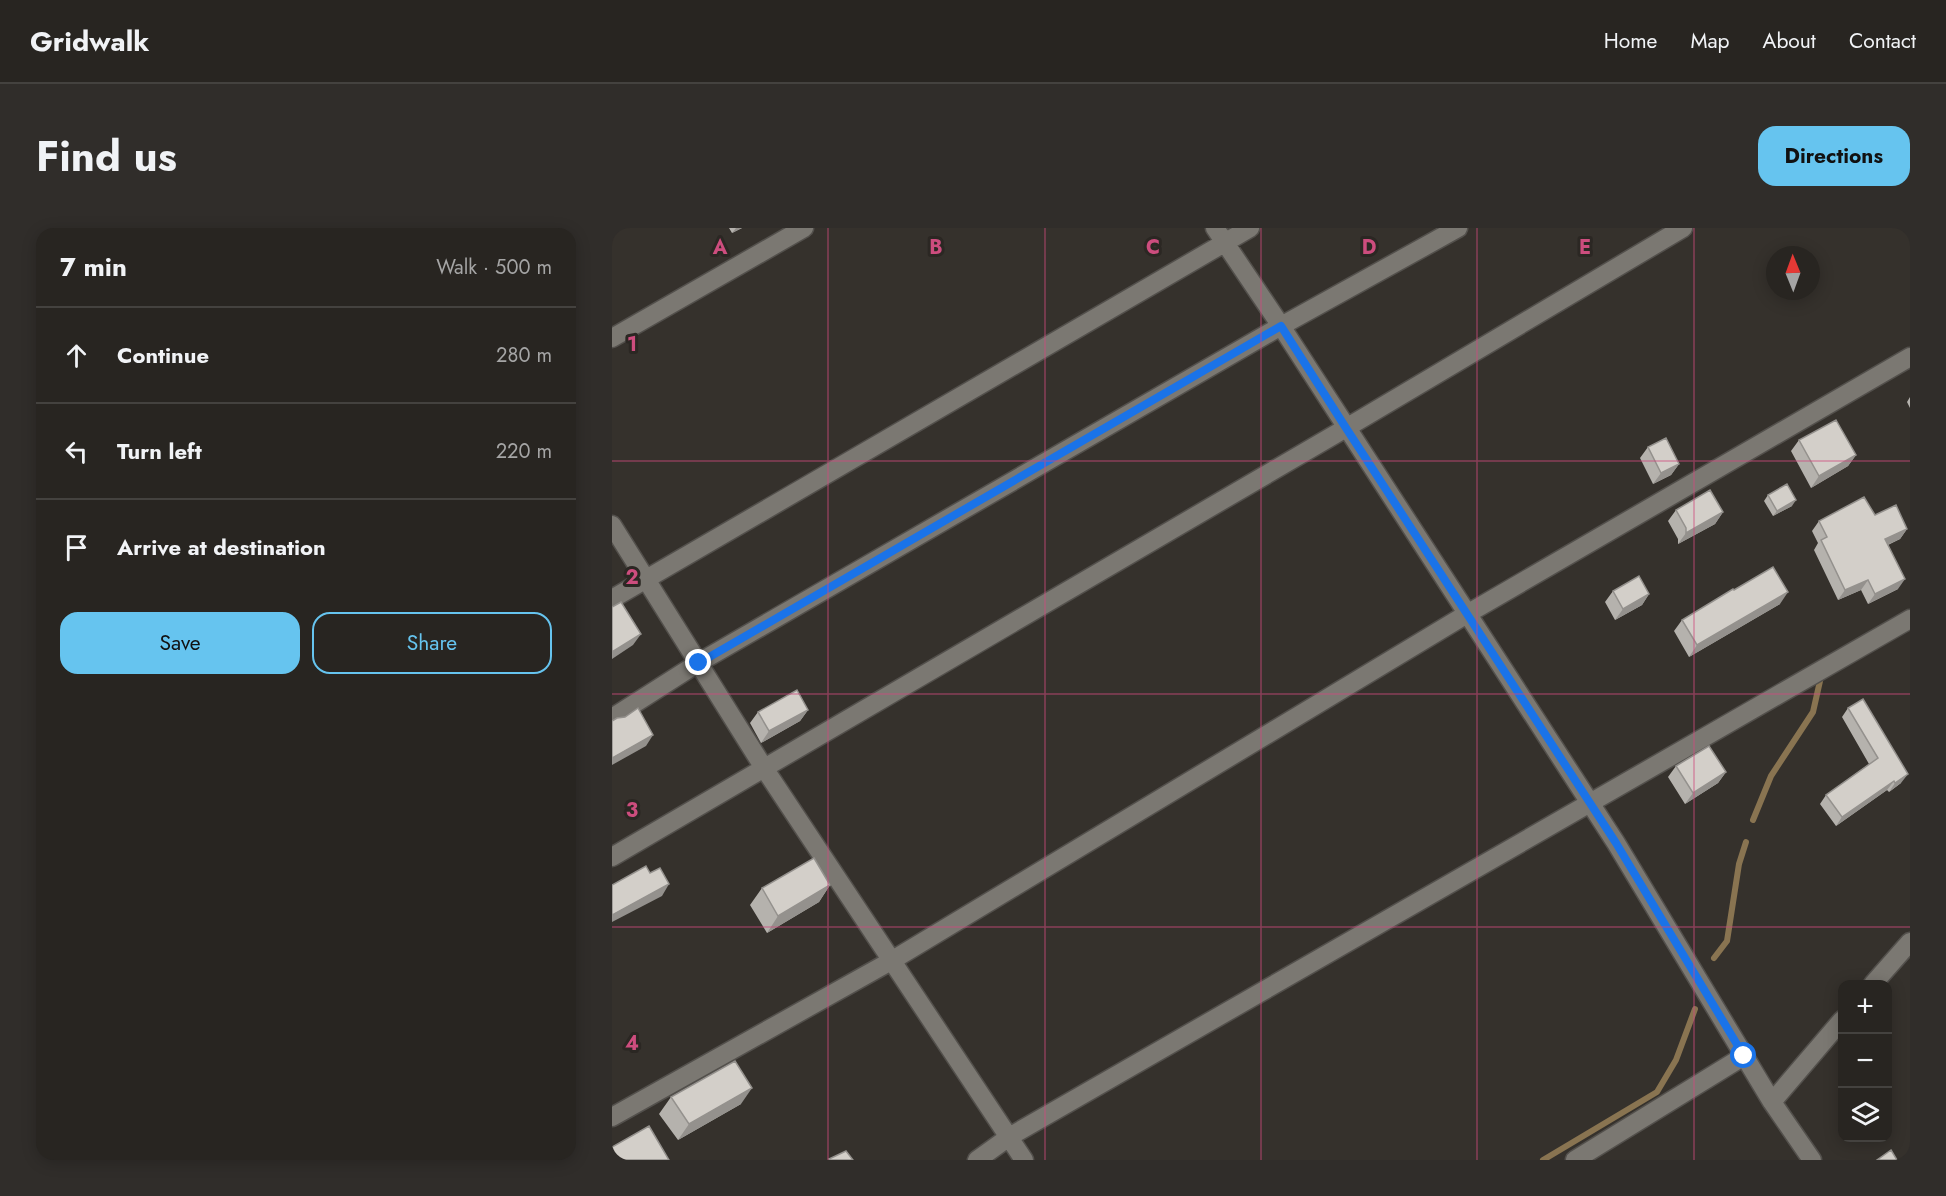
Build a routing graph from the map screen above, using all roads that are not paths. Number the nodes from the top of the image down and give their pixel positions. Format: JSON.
{"nodes":[{"id":1,"x":804,"y":228,"type":"edge"},
{"id":2,"x":1250,"y":228,"type":"edge"},
{"id":3,"x":1458,"y":228,"type":"edge"},
{"id":4,"x":1683,"y":228,"type":"edge"},
{"id":5,"x":1220,"y":235,"type":"edge"},
{"id":6,"x":1281,"y":326,"type":"junction"},
{"id":7,"x":612,"y":338,"type":"edge"},
{"id":8,"x":1910,"y":357,"type":"edge"},
{"id":9,"x":1346,"y":428,"type":"junction"},
{"id":10,"x":612,"y":525,"type":"edge"},
{"id":11,"x":646,"y":579,"type":"junction"},
{"id":12,"x":612,"y":599,"type":"edge"},
{"id":13,"x":1467,"y":614,"type":"junction"},
{"id":14,"x":1910,"y":619,"type":"edge"},
{"id":15,"x":699,"y":663,"type":"junction"},
{"id":16,"x":612,"y":718,"type":"edge"},
{"id":17,"x":764,"y":768,"type":"junction"},
{"id":18,"x":1589,"y":802,"type":"junction"},
{"id":19,"x":612,"y":857,"type":"edge"},
{"id":20,"x":1910,"y":942,"type":"edge"},
{"id":21,"x":891,"y":961,"type":"junction"},
{"id":22,"x":1877,"y":980,"type":"edge"},
{"id":23,"x":1838,"y":1025,"type":"edge"},
{"id":24,"x":1744,"y":1056,"type":"junction"},
{"id":25,"x":1772,"y":1102,"type":"junction"},
{"id":26,"x":612,"y":1117,"type":"edge"},
{"id":27,"x":1009,"y":1137,"type":"junction"},
{"id":28,"x":977,"y":1160,"type":"edge"},
{"id":29,"x":1024,"y":1160,"type":"edge"},
{"id":30,"x":1575,"y":1160,"type":"edge"},
{"id":31,"x":1812,"y":1160,"type":"edge"}],
"edges":[{"from":1,"to":7,"type":"street"},
{"from":2,"to":5,"type":"street"},
{"from":3,"to":6,"type":"street"},
{"from":4,"to":9,"type":"street"},
{"from":5,"to":6,"type":"street"},
{"from":5,"to":11,"type":"street"},
{"from":6,"to":9,"type":"street"},
{"from":6,"to":15,"type":"street"},
{"from":8,"to":13,"type":"street"},
{"from":9,"to":13,"type":"street"},
{"from":9,"to":17,"type":"street"},
{"from":10,"to":11,"type":"street"},
{"from":11,"to":12,"type":"street"},
{"from":11,"to":15,"type":"street"},
{"from":13,"to":18,"type":"street"},
{"from":13,"to":21,"type":"street"},
{"from":14,"to":18,"type":"street"},
{"from":15,"to":16,"type":"street"},
{"from":15,"to":17,"type":"street"},
{"from":17,"to":19,"type":"street"},
{"from":17,"to":21,"type":"street"},
{"from":18,"to":24,"type":"street"},
{"from":18,"to":27,"type":"street"},
{"from":20,"to":22,"type":"street"},
{"from":21,"to":26,"type":"street"},
{"from":21,"to":27,"type":"street"},
{"from":23,"to":25,"type":"street"},
{"from":24,"to":25,"type":"street"},
{"from":24,"to":30,"type":"street"},
{"from":25,"to":31,"type":"street"},
{"from":27,"to":28,"type":"street"},
{"from":27,"to":29,"type":"street"}]}
